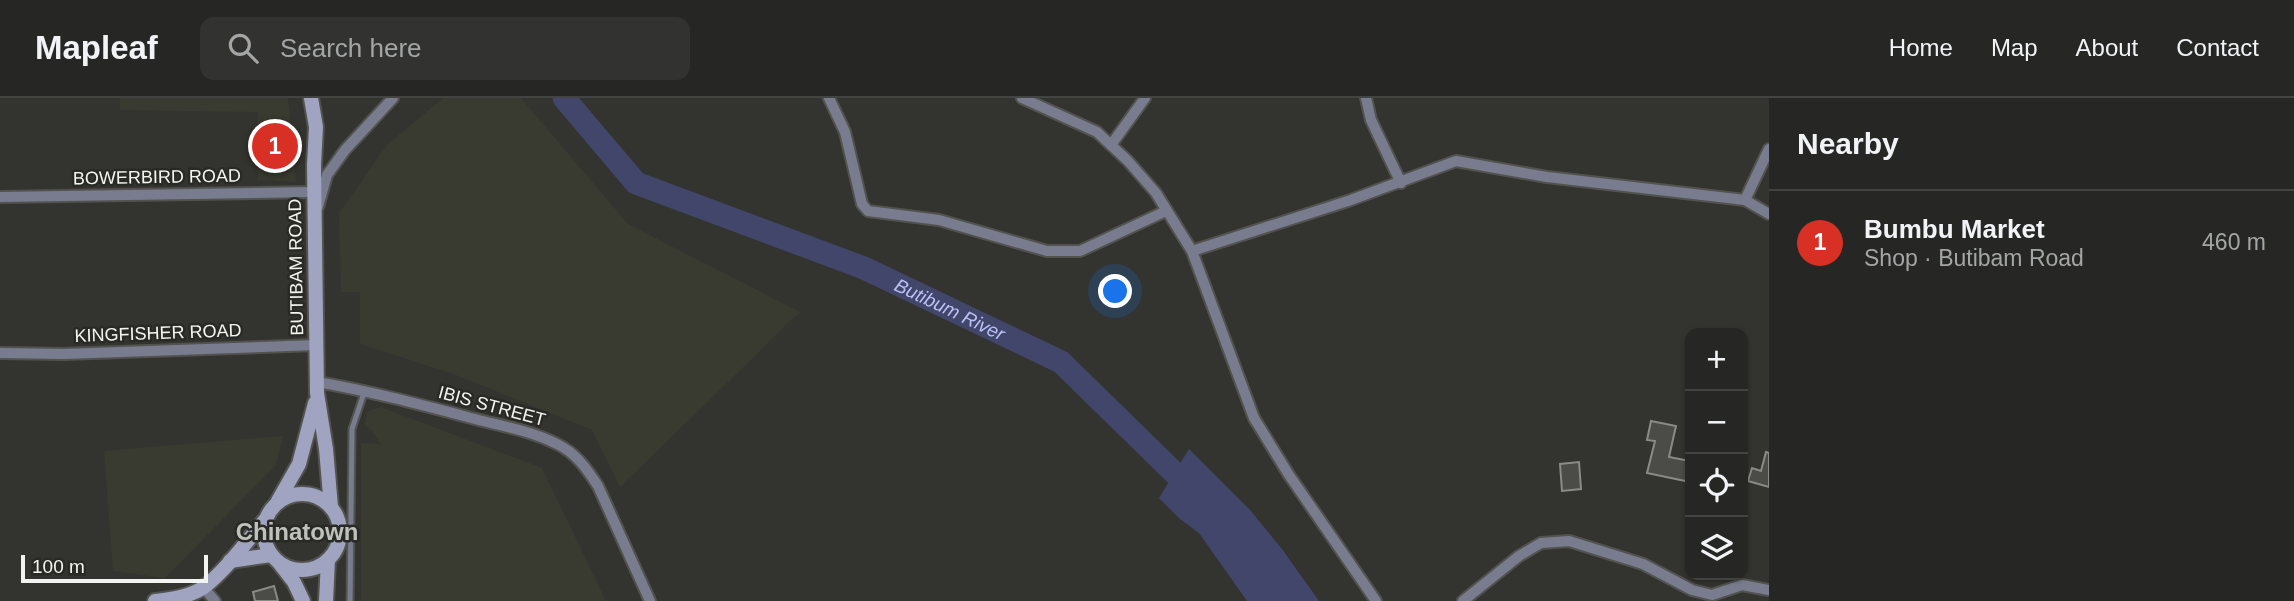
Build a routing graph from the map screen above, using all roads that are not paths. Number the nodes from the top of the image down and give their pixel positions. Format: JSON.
{"nodes":[{"id":1,"x":311,"y":98,"type":"edge"},
{"id":2,"x":393,"y":98,"type":"edge"},
{"id":3,"x":829,"y":98,"type":"edge"},
{"id":4,"x":1023,"y":98,"type":"edge"},
{"id":5,"x":1144,"y":98,"type":"edge"},
{"id":6,"x":1366,"y":98,"type":"edge"},
{"id":7,"x":1111,"y":145,"type":"junction"},
{"id":8,"x":1769,"y":149,"type":"edge"},
{"id":9,"x":1401,"y":183,"type":"junction"},
{"id":10,"x":314,"y":192,"type":"junction"},
{"id":11,"x":0,"y":197,"type":"edge"},
{"id":12,"x":1745,"y":200,"type":"junction"},
{"id":13,"x":1166,"y":211,"type":"junction"},
{"id":14,"x":1769,"y":214,"type":"edge"},
{"id":15,"x":315,"y":220,"type":"junction"},
{"id":16,"x":1192,"y":251,"type":"junction"},
{"id":17,"x":317,"y":345,"type":"junction"},
{"id":18,"x":0,"y":353,"type":"edge"},
{"id":19,"x":317,"y":388,"type":"junction"},
{"id":20,"x":365,"y":390,"type":"junction"},
{"id":21,"x":275,"y":505,"type":"junction"},
{"id":22,"x":331,"y":507,"type":"junction"},
{"id":23,"x":265,"y":520,"type":"junction"},
{"id":24,"x":275,"y":559,"type":"junction"},
{"id":25,"x":328,"y":560,"type":"junction"},
{"id":26,"x":230,"y":561,"type":"junction"},
{"id":27,"x":204,"y":587,"type":"junction"},
{"id":28,"x":1769,"y":590,"type":"edge"},
{"id":29,"x":155,"y":601,"type":"edge"},
{"id":30,"x":215,"y":601,"type":"edge"},
{"id":31,"x":303,"y":601,"type":"edge"},
{"id":32,"x":326,"y":601,"type":"edge"},
{"id":33,"x":350,"y":601,"type":"edge"},
{"id":34,"x":650,"y":601,"type":"edge"},
{"id":35,"x":1376,"y":601,"type":"edge"},
{"id":36,"x":1463,"y":601,"type":"edge"}],
"edges":[{"from":1,"to":10,"type":"main road","name":"BUTIBAM ROAD"},
{"from":2,"to":15,"type":"street"},
{"from":3,"to":13,"type":"street"},
{"from":4,"to":7,"type":"street"},
{"from":5,"to":7,"type":"street"},
{"from":6,"to":9,"type":"street"},
{"from":7,"to":13,"type":"street"},
{"from":8,"to":12,"type":"street"},
{"from":9,"to":12,"type":"street"},
{"from":9,"to":16,"type":"street"},
{"from":10,"to":11,"type":"street","name":"BOWERBIRD ROAD"},
{"from":10,"to":15,"type":"main road","name":"BUTIBAM ROAD"},
{"from":12,"to":14,"type":"street"},
{"from":13,"to":16,"type":"street"},
{"from":15,"to":17,"type":"main road","name":"BUTIBAM ROAD"},
{"from":16,"to":35,"type":"street"},
{"from":17,"to":18,"type":"street","name":"KINGFISHER ROAD"},
{"from":17,"to":19,"type":"main road","name":"BUTIBAM ROAD"},
{"from":19,"to":20,"type":"street","name":"IBIS STREET"},
{"from":19,"to":21,"type":"main road","name":"BUTIBAM ROAD"},
{"from":19,"to":22,"type":"main road","name":"BUTIBAM ROAD"},
{"from":20,"to":33,"type":"lane"},
{"from":20,"to":34,"type":"street","name":"IBIS STREET"},
{"from":21,"to":22,"type":"main road"},
{"from":21,"to":23,"type":"main road"},
{"from":22,"to":25,"type":"main road"},
{"from":23,"to":24,"type":"main road"},
{"from":23,"to":26,"type":"main road"},
{"from":24,"to":25,"type":"main road"},
{"from":24,"to":26,"type":"main road"},
{"from":24,"to":31,"type":"main road"},
{"from":25,"to":32,"type":"main road"},
{"from":26,"to":27,"type":"main road"},
{"from":27,"to":29,"type":"main road"},
{"from":27,"to":30,"type":"street"},
{"from":28,"to":36,"type":"street"}]}
